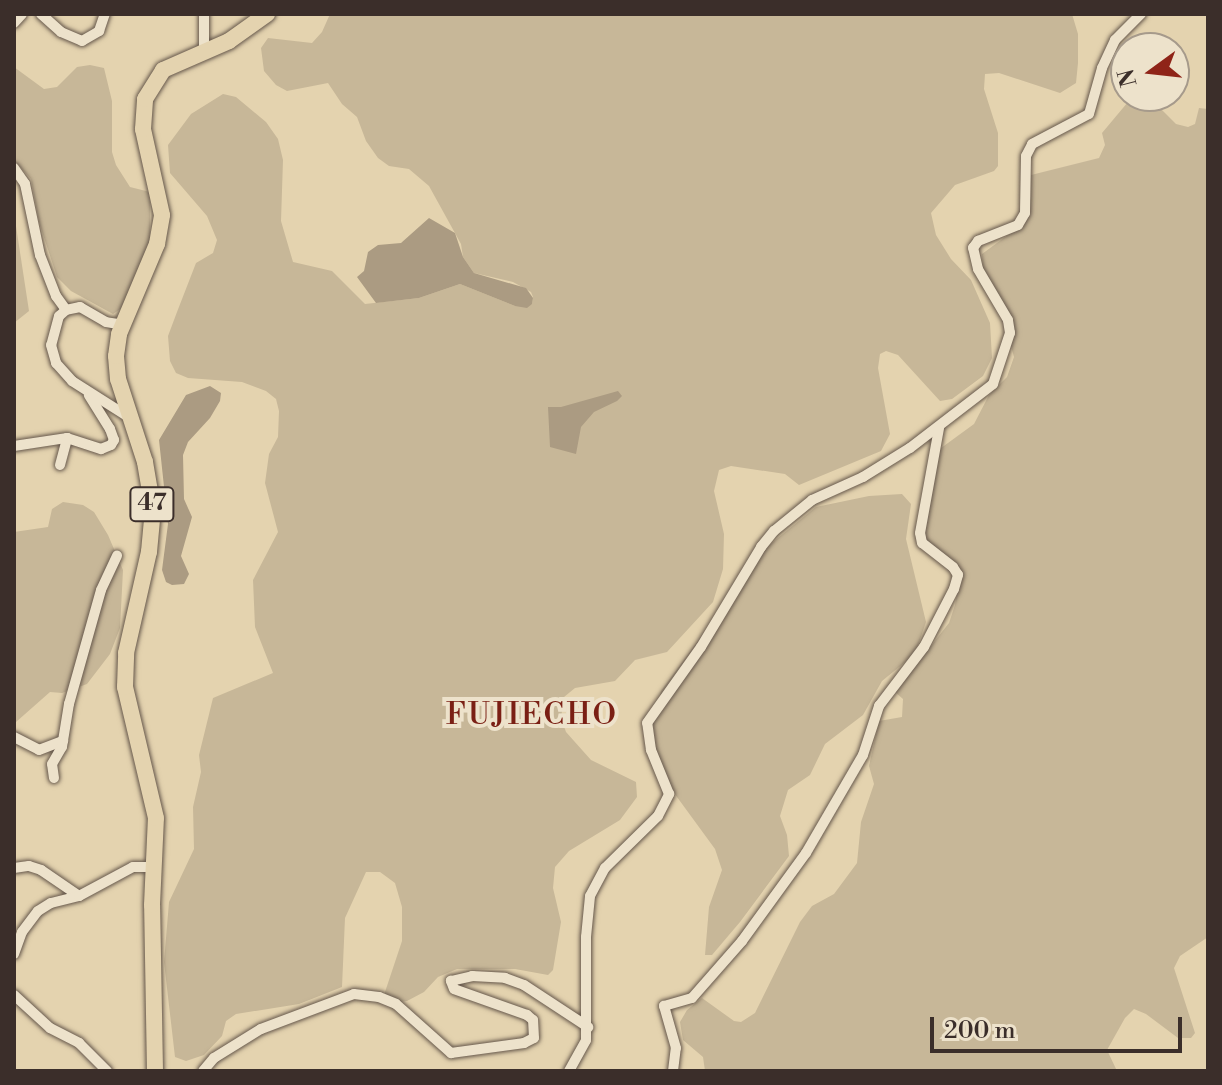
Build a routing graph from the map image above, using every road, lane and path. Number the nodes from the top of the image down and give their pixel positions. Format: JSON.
{"nodes":[{"id":1,"x":22,"y":14,"type":"edge"},
{"id":2,"x":41,"y":14,"type":"edge"},
{"id":3,"x":105,"y":14,"type":"edge"},
{"id":4,"x":204,"y":14,"type":"edge"},
{"id":5,"x":267,"y":14,"type":"edge"},
{"id":6,"x":1141,"y":14,"type":"edge"},
{"id":7,"x":14,"y":23,"type":"edge"},
{"id":8,"x":204,"y":49,"type":"junction"},
{"id":9,"x":14,"y":168,"type":"edge"},
{"id":10,"x":66,"y":310,"type":"junction"},
{"id":11,"x":119,"y":334,"type":"junction"},
{"id":12,"x":88,"y":393,"type":"junction"},
{"id":13,"x":130,"y":418,"type":"junction"},
{"id":14,"x":939,"y":428,"type":"junction"},
{"id":15,"x":67,"y":438,"type":"junction"},
{"id":16,"x":14,"y":446,"type":"edge"},
{"id":17,"x":60,"y":465,"type":"dead end"},
{"id":18,"x":117,"y":555,"type":"dead end"},
{"id":19,"x":14,"y":737,"type":"edge"},
{"id":20,"x":63,"y":741,"type":"junction"},
{"id":21,"x":54,"y":778,"type":"dead end"},
{"id":22,"x":156,"y":867,"type":"junction"},
{"id":23,"x":14,"y":868,"type":"edge"},
{"id":24,"x":79,"y":896,"type":"junction"},
{"id":25,"x":14,"y":954,"type":"edge"},
{"id":26,"x":14,"y":995,"type":"edge"},
{"id":27,"x":588,"y":1027,"type":"junction"},
{"id":28,"x":107,"y":1071,"type":"edge"},
{"id":29,"x":155,"y":1071,"type":"edge"},
{"id":30,"x":203,"y":1071,"type":"edge"},
{"id":31,"x":569,"y":1071,"type":"edge"},
{"id":32,"x":673,"y":1071,"type":"edge"}],
"edges":[{"from":1,"to":7,"type":"street"},
{"from":2,"to":3,"type":"street"},
{"from":4,"to":8,"type":"street"},
{"from":5,"to":8,"type":"main road","number":"47"},
{"from":6,"to":14,"type":"street"},
{"from":8,"to":11,"type":"main road","number":"47"},
{"from":9,"to":10,"type":"street"},
{"from":10,"to":11,"type":"street"},
{"from":10,"to":12,"type":"street"},
{"from":11,"to":13,"type":"main road","number":"47"},
{"from":12,"to":13,"type":"street"},
{"from":12,"to":15,"type":"street"},
{"from":13,"to":22,"type":"main road","number":"47"},
{"from":14,"to":27,"type":"street"},
{"from":14,"to":32,"type":"street"},
{"from":15,"to":16,"type":"street"},
{"from":15,"to":17,"type":"street"},
{"from":18,"to":20,"type":"street"},
{"from":19,"to":20,"type":"street"},
{"from":20,"to":21,"type":"street"},
{"from":22,"to":24,"type":"street"},
{"from":22,"to":29,"type":"main road","number":"47"},
{"from":23,"to":24,"type":"street"},
{"from":24,"to":25,"type":"street"},
{"from":26,"to":28,"type":"street"},
{"from":27,"to":30,"type":"street"},
{"from":27,"to":31,"type":"street"}]}
